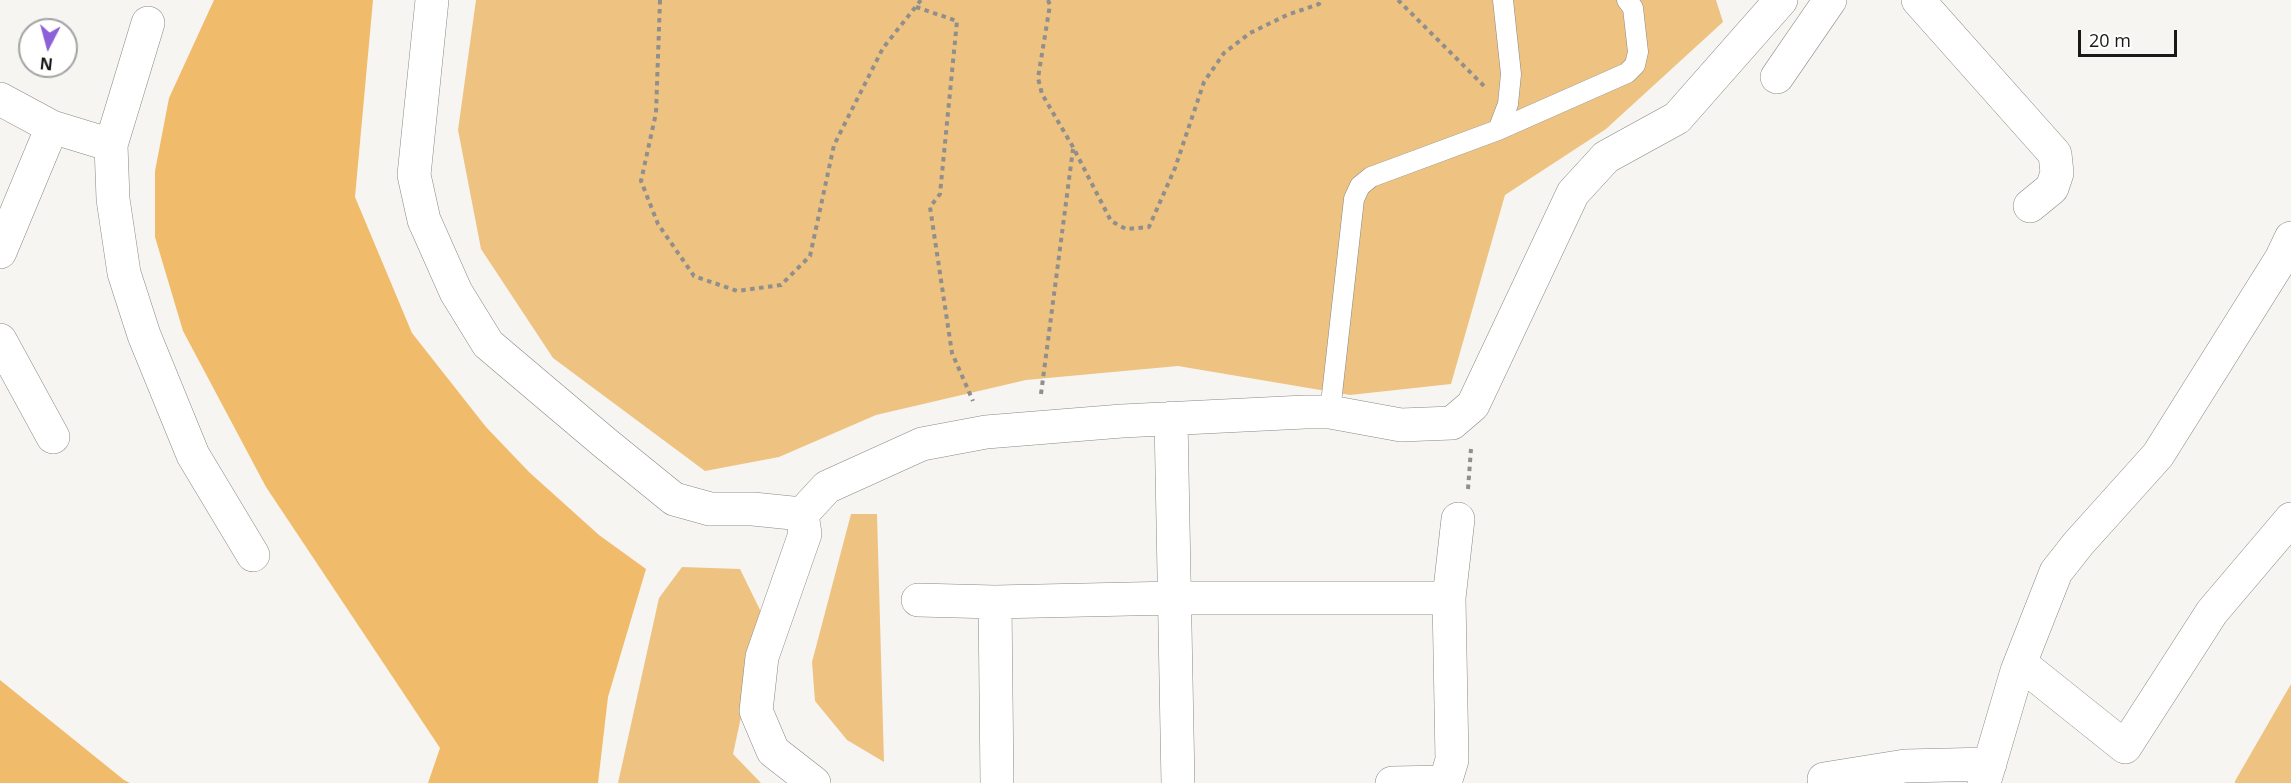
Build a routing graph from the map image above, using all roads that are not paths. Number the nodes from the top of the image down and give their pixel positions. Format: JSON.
{"nodes":[{"id":1,"x":432,"y":0,"type":"edge"},
{"id":2,"x":1503,"y":0,"type":"edge"},
{"id":3,"x":1627,"y":0,"type":"edge"},
{"id":4,"x":1781,"y":0,"type":"edge"},
{"id":5,"x":1830,"y":0,"type":"edge"},
{"id":6,"x":1918,"y":0,"type":"edge"},
{"id":7,"x":148,"y":24,"type":"dead end"},
{"id":8,"x":1777,"y":77,"type":"dead end"},
{"id":9,"x":0,"y":99,"type":"edge"},
{"id":10,"x":52,"y":127,"type":"junction"},
{"id":11,"x":1498,"y":130,"type":"junction"},
{"id":12,"x":111,"y":145,"type":"junction"},
{"id":13,"x":2030,"y":206,"type":"dead end"},
{"id":14,"x":2291,"y":238,"type":"edge"},
{"id":15,"x":0,"y":252,"type":"edge"},
{"id":16,"x":0,"y":340,"type":"edge"},
{"id":17,"x":1330,"y":412,"type":"junction"},
{"id":18,"x":1171,"y":418,"type":"junction"},
{"id":19,"x":53,"y":437,"type":"dead end"},
{"id":20,"x":802,"y":514,"type":"junction"},
{"id":21,"x":1458,"y":519,"type":"road end"},
{"id":22,"x":2291,"y":519,"type":"edge"},
{"id":23,"x":254,"y":555,"type":"dead end"},
{"id":24,"x":1175,"y":598,"type":"junction"},
{"id":25,"x":1449,"y":598,"type":"junction"},
{"id":26,"x":918,"y":600,"type":"dead end"},
{"id":27,"x":995,"y":602,"type":"junction"},
{"id":28,"x":2020,"y":663,"type":"junction"},
{"id":29,"x":1987,"y":773,"type":"edge"},
{"id":30,"x":1824,"y":779,"type":"dead end"},
{"id":31,"x":1445,"y":782,"type":"edge"},
{"id":32,"x":814,"y":783,"type":"edge"},
{"id":33,"x":997,"y":783,"type":"edge"},
{"id":34,"x":1178,"y":783,"type":"edge"},
{"id":35,"x":1392,"y":783,"type":"edge"}],
"edges":[{"from":1,"to":20,"type":"street"},
{"from":2,"to":11,"type":"lane"},
{"from":3,"to":11,"type":"lane"},
{"from":4,"to":17,"type":"street"},
{"from":5,"to":8,"type":"street"},
{"from":6,"to":13,"type":"street"},
{"from":7,"to":12,"type":"street"},
{"from":9,"to":10,"type":"street"},
{"from":10,"to":12,"type":"street"},
{"from":10,"to":15,"type":"street"},
{"from":11,"to":17,"type":"lane"},
{"from":12,"to":23,"type":"street"},
{"from":14,"to":28,"type":"street"},
{"from":16,"to":19,"type":"street"},
{"from":17,"to":18,"type":"street"},
{"from":18,"to":20,"type":"street"},
{"from":18,"to":24,"type":"street"},
{"from":20,"to":32,"type":"street"},
{"from":21,"to":25,"type":"street"},
{"from":22,"to":28,"type":"street"},
{"from":24,"to":25,"type":"street"},
{"from":24,"to":27,"type":"street"},
{"from":24,"to":34,"type":"street"},
{"from":25,"to":31,"type":"street"},
{"from":26,"to":27,"type":"street"},
{"from":27,"to":33,"type":"street"},
{"from":28,"to":29,"type":"street"},
{"from":29,"to":30,"type":"street"},
{"from":31,"to":35,"type":"street"}]}
